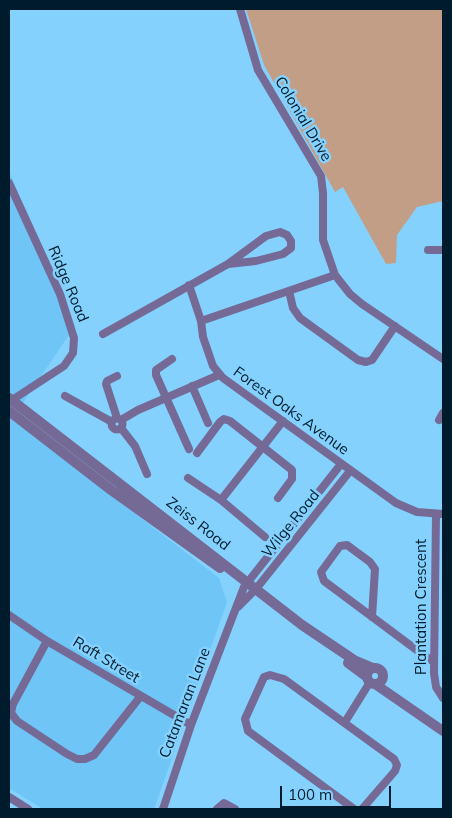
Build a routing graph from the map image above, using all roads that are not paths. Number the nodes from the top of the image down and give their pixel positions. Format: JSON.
{"nodes":[{"id":1,"x":240,"y":9,"type":"edge"},
{"id":2,"x":9,"y":183,"type":"edge"},
{"id":3,"x":428,"y":250,"type":"dead end"},
{"id":4,"x":443,"y":250,"type":"edge"},
{"id":5,"x":228,"y":264,"type":"junction"},
{"id":6,"x":335,"y":275,"type":"junction"},
{"id":7,"x":189,"y":285,"type":"junction"},
{"id":8,"x":289,"y":291,"type":"junction"},
{"id":9,"x":201,"y":321,"type":"junction"},
{"id":10,"x":395,"y":326,"type":"junction"},
{"id":11,"x":103,"y":334,"type":"dead end"},
{"id":12,"x":172,"y":359,"type":"dead end"},
{"id":13,"x":443,"y":359,"type":"edge"},
{"id":14,"x":219,"y":375,"type":"junction"},
{"id":15,"x":117,"y":376,"type":"dead end"},
{"id":16,"x":192,"y":386,"type":"junction"},
{"id":17,"x":65,"y":396,"type":"dead end"},
{"id":18,"x":166,"y":397,"type":"junction"},
{"id":19,"x":10,"y":400,"type":"edge"},
{"id":20,"x":9,"y":411,"type":"edge"},
{"id":21,"x":283,"y":421,"type":"junction"},
{"id":22,"x":118,"y":422,"type":"junction"},
{"id":23,"x":208,"y":423,"type":"dead end"},
{"id":24,"x":262,"y":446,"type":"junction"},
{"id":25,"x":189,"y":449,"type":"dead end"},
{"id":26,"x":197,"y":453,"type":"dead end"},
{"id":27,"x":341,"y":464,"type":"junction"},
{"id":28,"x":350,"y":471,"type":"junction"},
{"id":29,"x":148,"y":474,"type":"dead end"},
{"id":30,"x":188,"y":478,"type":"dead end"},
{"id":31,"x":278,"y":498,"type":"dead end"},
{"id":32,"x":221,"y":500,"type":"junction"},
{"id":33,"x":307,"y":506,"type":"junction"},
{"id":34,"x":318,"y":514,"type":"junction"},
{"id":35,"x":439,"y":514,"type":"edge"},
{"id":36,"x":265,"y":537,"type":"dead end"},
{"id":37,"x":250,"y":588,"type":"junction"},
{"id":38,"x":9,"y":615,"type":"edge"},
{"id":39,"x":372,"y":617,"type":"junction"},
{"id":40,"x":47,"y":641,"type":"junction"},
{"id":41,"x":434,"y":662,"type":"junction"},
{"id":42,"x":374,"y":678,"type":"junction"},
{"id":43,"x":140,"y":697,"type":"junction"},
{"id":44,"x":443,"y":698,"type":"edge"},
{"id":45,"x":345,"y":722,"type":"junction"},
{"id":46,"x":191,"y":725,"type":"junction"},
{"id":47,"x":443,"y":730,"type":"edge"},
{"id":48,"x":9,"y":797,"type":"edge"},
{"id":49,"x":28,"y":809,"type":"edge"},
{"id":50,"x":163,"y":809,"type":"edge"},
{"id":51,"x":217,"y":809,"type":"edge"},
{"id":52,"x":235,"y":809,"type":"edge"},
{"id":53,"x":354,"y":809,"type":"edge"},
{"id":54,"x":362,"y":809,"type":"edge"}],
"edges":[{"from":1,"to":6,"type":"street","name":"Colonial Drive"},
{"from":2,"to":19,"type":"street","name":"Ridge Road"},
{"from":3,"to":4,"type":"street"},
{"from":5,"to":5,"type":"street"},
{"from":5,"to":7,"type":"street"},
{"from":6,"to":8,"type":"street"},
{"from":6,"to":10,"type":"street","name":"Colonial Drive"},
{"from":7,"to":9,"type":"street","name":"Forest Oaks Avenue"},
{"from":7,"to":11,"type":"street"},
{"from":8,"to":9,"type":"street"},
{"from":8,"to":10,"type":"street"},
{"from":9,"to":14,"type":"street","name":"Forest Oaks Avenue"},
{"from":10,"to":13,"type":"street","name":"Colonial Drive"},
{"from":12,"to":18,"type":"street"},
{"from":14,"to":16,"type":"street"},
{"from":14,"to":21,"type":"street","name":"Forest Oaks Avenue"},
{"from":15,"to":22,"type":"street"},
{"from":16,"to":18,"type":"street"},
{"from":16,"to":23,"type":"street"},
{"from":17,"to":22,"type":"street"},
{"from":18,"to":22,"type":"street"},
{"from":18,"to":25,"type":"street"},
{"from":19,"to":37,"type":"street","name":"Zeiss Road"},
{"from":20,"to":37,"type":"street","name":"Zeiss Road"},
{"from":21,"to":24,"type":"street"},
{"from":21,"to":27,"type":"street","name":"Forest Oaks Avenue"},
{"from":22,"to":29,"type":"street"},
{"from":24,"to":26,"type":"street"},
{"from":24,"to":31,"type":"street"},
{"from":24,"to":32,"type":"street"},
{"from":27,"to":28,"type":"street","name":"Forest Oaks Avenue"},
{"from":27,"to":33,"type":"street","name":"Wilge Road"},
{"from":28,"to":34,"type":"street","name":"Wilge Road"},
{"from":28,"to":35,"type":"street","name":"Forest Oaks Avenue"},
{"from":30,"to":32,"type":"street"},
{"from":32,"to":36,"type":"street"},
{"from":33,"to":34,"type":"street"},
{"from":33,"to":37,"type":"street","name":"Wilge Road"},
{"from":34,"to":37,"type":"street","name":"Wilge Road"},
{"from":35,"to":41,"type":"street","name":"Plantation Crescent"},
{"from":37,"to":42,"type":"street","name":"Zeiss Road"},
{"from":37,"to":46,"type":"street","name":"Catamaran Lane"},
{"from":38,"to":40,"type":"street","name":"Raft Street"},
{"from":39,"to":39,"type":"street"},
{"from":39,"to":41,"type":"street"},
{"from":40,"to":43,"type":"street","name":"Raft Street"},
{"from":40,"to":43,"type":"street"},
{"from":41,"to":44,"type":"street","name":"Plantation Crescent"},
{"from":42,"to":45,"type":"street"},
{"from":42,"to":47,"type":"street","name":"Zeiss Road"},
{"from":43,"to":46,"type":"street","name":"Raft Street"},
{"from":45,"to":53,"type":"street"},
{"from":45,"to":54,"type":"street"},
{"from":46,"to":50,"type":"street","name":"Catamaran Lane"},
{"from":48,"to":49,"type":"street"},
{"from":51,"to":52,"type":"street"}]}
